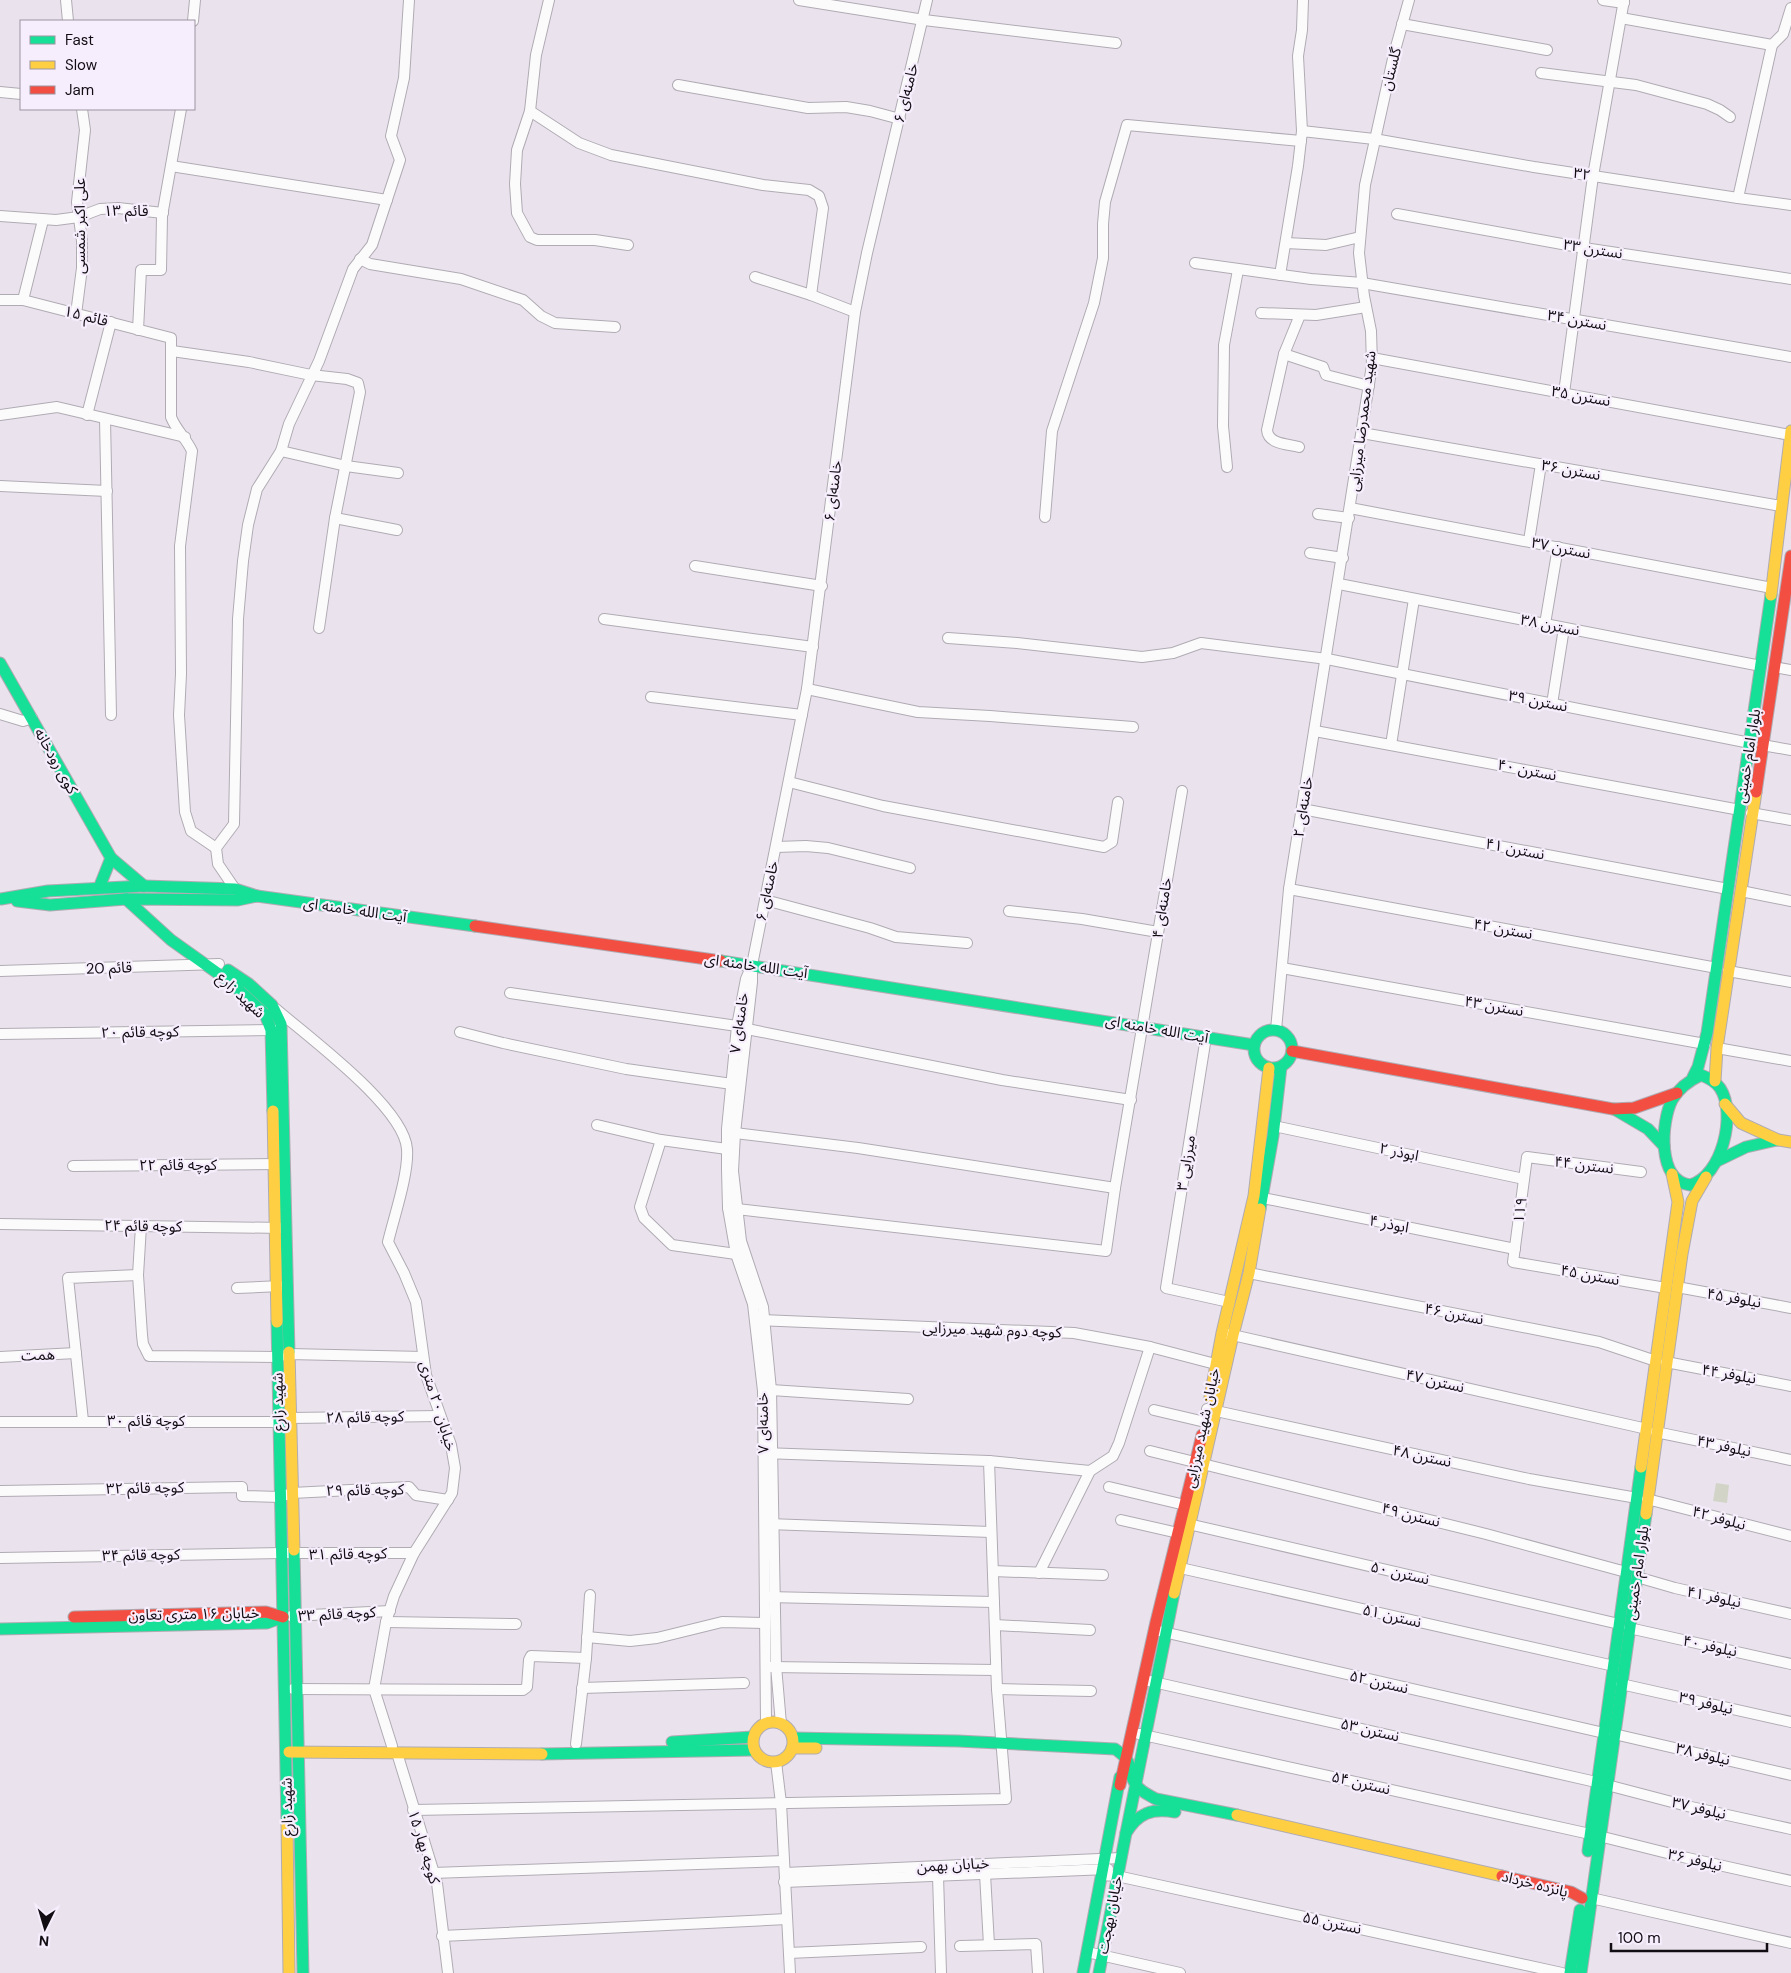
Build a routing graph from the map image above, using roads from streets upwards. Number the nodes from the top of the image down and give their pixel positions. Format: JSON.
{"nodes":[{"id":1,"x":66,"y":0,"type":"edge"},
{"id":2,"x":196,"y":0,"type":"edge"},
{"id":3,"x":409,"y":0,"type":"edge"},
{"id":4,"x":549,"y":0,"type":"edge"},
{"id":5,"x":799,"y":0,"type":"edge"},
{"id":6,"x":928,"y":0,"type":"edge"},
{"id":7,"x":1303,"y":0,"type":"edge"},
{"id":8,"x":1409,"y":0,"type":"edge"},
{"id":9,"x":1603,"y":0,"type":"edge"},
{"id":10,"x":1624,"y":2,"type":"edge"},
{"id":11,"x":857,"y":5,"type":"edge"},
{"id":12,"x":1791,"y":8,"type":"edge"},
{"id":13,"x":1621,"y":18,"type":"junction"},
{"id":14,"x":68,"y":20,"type":"edge"},
{"id":15,"x":193,"y":20,"type":"edge"},
{"id":16,"x":924,"y":20,"type":"junction"},
{"id":17,"x":1402,"y":24,"type":"junction"},
{"id":18,"x":1116,"y":43,"type":"dead end"},
{"id":19,"x":1772,"y":45,"type":"junction"},
{"id":20,"x":1547,"y":50,"type":"dead end"},
{"id":21,"x":1541,"y":73,"type":"dead end"},
{"id":22,"x":1609,"y":81,"type":"junction"},
{"id":23,"x":678,"y":85,"type":"dead end"},
{"id":24,"x":0,"y":92,"type":"edge"},
{"id":25,"x":20,"y":94,"type":"edge"},
{"id":26,"x":82,"y":110,"type":"edge"},
{"id":27,"x":181,"y":110,"type":"edge"},
{"id":28,"x":530,"y":111,"type":"junction"},
{"id":29,"x":1730,"y":117,"type":"dead end"},
{"id":30,"x":900,"y":119,"type":"junction"},
{"id":31,"x":1302,"y":136,"type":"junction"},
{"id":32,"x":1374,"y":139,"type":"junction"},
{"id":33,"x":171,"y":166,"type":"junction"},
{"id":34,"x":1593,"y":176,"type":"junction"},
{"id":35,"x":1738,"y":198,"type":"junction"},
{"id":36,"x":387,"y":200,"type":"junction"},
{"id":37,"x":1791,"y":205,"type":"edge"},
{"id":38,"x":163,"y":213,"type":"junction"},
{"id":39,"x":1397,"y":214,"type":"dead end"},
{"id":40,"x":0,"y":216,"type":"edge"},
{"id":41,"x":79,"y":217,"type":"junction"},
{"id":42,"x":43,"y":220,"type":"junction"},
{"id":43,"x":1360,"y":237,"type":"junction"},
{"id":44,"x":1286,"y":243,"type":"junction"},
{"id":45,"x":628,"y":245,"type":"dead end"},
{"id":46,"x":1584,"y":248,"type":"junction"},
{"id":47,"x":360,"y":258,"type":"junction"},
{"id":48,"x":1195,"y":263,"type":"dead end"},
{"id":49,"x":1238,"y":270,"type":"junction"},
{"id":50,"x":1280,"y":275,"type":"junction"},
{"id":51,"x":755,"y":277,"type":"dead end"},
{"id":52,"x":1791,"y":279,"type":"edge"},
{"id":53,"x":1362,"y":283,"type":"junction"},
{"id":54,"x":811,"y":294,"type":"junction"},
{"id":55,"x":0,"y":300,"type":"edge"},
{"id":56,"x":23,"y":300,"type":"junction"},
{"id":57,"x":1366,"y":307,"type":"junction"},
{"id":58,"x":856,"y":312,"type":"junction"},
{"id":59,"x":1261,"y":313,"type":"dead end"},
{"id":60,"x":76,"y":314,"type":"junction"},
{"id":61,"x":1300,"y":315,"type":"junction"},
{"id":62,"x":1574,"y":319,"type":"junction"},
{"id":63,"x":110,"y":322,"type":"junction"},
{"id":64,"x":615,"y":327,"type":"dead end"},
{"id":65,"x":138,"y":330,"type":"junction"},
{"id":66,"x":172,"y":351,"type":"junction"},
{"id":67,"x":1284,"y":354,"type":"junction"},
{"id":68,"x":1791,"y":357,"type":"edge"},
{"id":69,"x":1372,"y":358,"type":"junction"},
{"id":70,"x":311,"y":375,"type":"junction"},
{"id":71,"x":1369,"y":386,"type":"junction"},
{"id":72,"x":1564,"y":393,"type":"junction"},
{"id":73,"x":88,"y":414,"type":"junction"},
{"id":74,"x":0,"y":415,"type":"edge"},
{"id":75,"x":106,"y":419,"type":"junction"},
{"id":76,"x":1362,"y":433,"type":"junction"},
{"id":77,"x":1791,"y":433,"type":"edge"},
{"id":78,"x":186,"y":438,"type":"junction"},
{"id":79,"x":1299,"y":447,"type":"dead end"},
{"id":80,"x":280,"y":451,"type":"junction"},
{"id":81,"x":1541,"y":464,"type":"junction"},
{"id":82,"x":346,"y":466,"type":"junction"},
{"id":83,"x":1227,"y":467,"type":"dead end"},
{"id":84,"x":398,"y":473,"type":"dead end"},
{"id":85,"x":0,"y":486,"type":"edge"},
{"id":86,"x":107,"y":491,"type":"junction"},
{"id":87,"x":1781,"y":506,"type":"junction"},
{"id":88,"x":1350,"y":513,"type":"junction"},
{"id":89,"x":1318,"y":514,"type":"dead end"},
{"id":90,"x":1044,"y":517,"type":"dead end"},
{"id":91,"x":335,"y":518,"type":"junction"},
{"id":92,"x":397,"y":530,"type":"dead end"},
{"id":93,"x":1529,"y":542,"type":"junction"},
{"id":94,"x":1558,"y":547,"type":"junction"},
{"id":95,"x":1310,"y":553,"type":"dead end"},
{"id":96,"x":1791,"y":556,"type":"edge"},
{"id":97,"x":1343,"y":558,"type":"junction"},
{"id":98,"x":695,"y":566,"type":"dead end"},
{"id":99,"x":1338,"y":584,"type":"junction"},
{"id":100,"x":822,"y":586,"type":"junction"},
{"id":101,"x":1772,"y":588,"type":"junction"},
{"id":102,"x":1788,"y":592,"type":"edge"},
{"id":103,"x":1414,"y":599,"type":"junction"},
{"id":104,"x":1768,"y":618,"type":"junction"},
{"id":105,"x":604,"y":619,"type":"dead end"},
{"id":106,"x":1780,"y":620,"type":"junction"},
{"id":107,"x":1545,"y":624,"type":"junction"},
{"id":108,"x":319,"y":628,"type":"dead end"},
{"id":109,"x":1564,"y":628,"type":"junction"},
{"id":110,"x":948,"y":638,"type":"dead end"},
{"id":111,"x":813,"y":647,"type":"junction"},
{"id":112,"x":1326,"y":659,"type":"junction"},
{"id":113,"x":0,"y":663,"type":"edge"},
{"id":114,"x":1761,"y":666,"type":"junction"},
{"id":115,"x":1774,"y":668,"type":"junction"},
{"id":116,"x":1791,"y":670,"type":"edge"},
{"id":117,"x":1403,"y":674,"type":"junction"},
{"id":118,"x":807,"y":689,"type":"junction"},
{"id":119,"x":651,"y":696,"type":"dead end"},
{"id":120,"x":1552,"y":704,"type":"junction"},
{"id":121,"x":0,"y":714,"type":"edge"},
{"id":122,"x":111,"y":715,"type":"dead end"},
{"id":123,"x":802,"y":715,"type":"junction"},
{"id":124,"x":32,"y":718,"type":"junction"},
{"id":125,"x":1133,"y":727,"type":"dead end"},
{"id":126,"x":1315,"y":730,"type":"junction"},
{"id":127,"x":1756,"y":744,"type":"junction"},
{"id":128,"x":1392,"y":745,"type":"junction"},
{"id":129,"x":1791,"y":750,"type":"edge"},
{"id":130,"x":789,"y":782,"type":"junction"},
{"id":131,"x":1182,"y":791,"type":"dead end"},
{"id":132,"x":1118,"y":802,"type":"dead end"},
{"id":133,"x":1302,"y":809,"type":"junction"},
{"id":134,"x":1745,"y":812,"type":"junction"},
{"id":135,"x":1791,"y":820,"type":"edge"},
{"id":136,"x":216,"y":848,"type":"junction"},
{"id":137,"x":776,"y":848,"type":"junction"},
{"id":138,"x":111,"y":858,"type":"junction"},
{"id":139,"x":910,"y":868,"type":"dead end"},
{"id":140,"x":144,"y":886,"type":"junction"},
{"id":141,"x":99,"y":888,"type":"junction"},
{"id":142,"x":234,"y":889,"type":"junction"},
{"id":143,"x":1289,"y":889,"type":"junction"},
{"id":144,"x":1728,"y":889,"type":"junction"},
{"id":145,"x":1741,"y":892,"type":"junction"},
{"id":146,"x":258,"y":896,"type":"junction"},
{"id":147,"x":126,"y":898,"type":"junction"},
{"id":148,"x":1,"y":899,"type":"edge"},
{"id":149,"x":140,"y":899,"type":"junction"},
{"id":150,"x":766,"y":900,"type":"junction"},
{"id":151,"x":1791,"y":901,"type":"edge"},
{"id":152,"x":1009,"y":912,"type":"dead end"},
{"id":153,"x":1158,"y":932,"type":"junction"},
{"id":154,"x":967,"y":943,"type":"dead end"},
{"id":155,"x":219,"y":964,"type":"junction"},
{"id":156,"x":206,"y":965,"type":"junction"},
{"id":157,"x":752,"y":965,"type":"junction"},
{"id":158,"x":1282,"y":968,"type":"junction"},
{"id":159,"x":1722,"y":969,"type":"junction"},
{"id":160,"x":0,"y":971,"type":"edge"},
{"id":161,"x":1791,"y":982,"type":"edge"},
{"id":162,"x":510,"y":994,"type":"dead end"},
{"id":163,"x":272,"y":1005,"type":"junction"},
{"id":164,"x":258,"y":1007,"type":"junction"},
{"id":165,"x":1142,"y":1025,"type":"junction"},
{"id":166,"x":742,"y":1028,"type":"junction"},
{"id":167,"x":276,"y":1030,"type":"junction"},
{"id":168,"x":1276,"y":1030,"type":"junction"},
{"id":169,"x":460,"y":1032,"type":"dead end"},
{"id":170,"x":0,"y":1034,"type":"edge"},
{"id":171,"x":1206,"y":1037,"type":"junction"},
{"id":172,"x":1254,"y":1044,"type":"junction"},
{"id":173,"x":1711,"y":1046,"type":"junction"},
{"id":174,"x":1292,"y":1051,"type":"junction"},
{"id":175,"x":1791,"y":1061,"type":"edge"},
{"id":176,"x":1275,"y":1067,"type":"junction"},
{"id":177,"x":1693,"y":1077,"type":"junction"},
{"id":178,"x":1716,"y":1081,"type":"junction"},
{"id":179,"x":732,"y":1084,"type":"junction"},
{"id":180,"x":1677,"y":1093,"type":"junction"},
{"id":181,"x":1131,"y":1100,"type":"junction"},
{"id":182,"x":1725,"y":1104,"type":"junction"},
{"id":183,"x":1613,"y":1109,"type":"junction"},
{"id":184,"x":597,"y":1125,"type":"dead end"},
{"id":185,"x":1274,"y":1126,"type":"junction"},
{"id":186,"x":735,"y":1133,"type":"junction"},
{"id":187,"x":660,"y":1140,"type":"junction"},
{"id":188,"x":1778,"y":1140,"type":"junction"},
{"id":189,"x":1791,"y":1142,"type":"edge"},
{"id":190,"x":1664,"y":1146,"type":"junction"},
{"id":191,"x":727,"y":1149,"type":"junction"},
{"id":192,"x":1528,"y":1158,"type":"joint"},
{"id":193,"x":1717,"y":1161,"type":"junction"},
{"id":194,"x":279,"y":1164,"type":"junction"},
{"id":195,"x":73,"y":1166,"type":"dead end"},
{"id":196,"x":1641,"y":1172,"type":"dead end"},
{"id":197,"x":1672,"y":1174,"type":"junction"},
{"id":198,"x":1706,"y":1177,"type":"junction"},
{"id":199,"x":1524,"y":1179,"type":"junction"},
{"id":200,"x":1115,"y":1188,"type":"junction"},
{"id":201,"x":1263,"y":1198,"type":"junction"},
{"id":202,"x":732,"y":1208,"type":"junction"},
{"id":203,"x":0,"y":1224,"type":"edge"},
{"id":204,"x":142,"y":1226,"type":"junction"},
{"id":205,"x":280,"y":1228,"type":"junction"},
{"id":206,"x":1515,"y":1249,"type":"junction"},
{"id":207,"x":740,"y":1253,"type":"junction"},
{"id":208,"x":1513,"y":1262,"type":"joint"},
{"id":209,"x":1249,"y":1273,"type":"junction"},
{"id":210,"x":138,"y":1275,"type":"junction"},
{"id":211,"x":282,"y":1286,"type":"junction"},
{"id":212,"x":237,"y":1288,"type":"dead end"},
{"id":213,"x":1671,"y":1288,"type":"junction"},
{"id":214,"x":1230,"y":1302,"type":"junction"},
{"id":215,"x":1791,"y":1308,"type":"edge"},
{"id":216,"x":760,"y":1320,"type":"junction"},
{"id":217,"x":1228,"y":1334,"type":"junction"},
{"id":218,"x":1150,"y":1347,"type":"junction"},
{"id":219,"x":76,"y":1354,"type":"junction"},
{"id":220,"x":283,"y":1355,"type":"junction"},
{"id":221,"x":0,"y":1357,"type":"edge"},
{"id":222,"x":423,"y":1358,"type":"junction"},
{"id":223,"x":1661,"y":1362,"type":"junction"},
{"id":224,"x":1221,"y":1365,"type":"junction"},
{"id":225,"x":1791,"y":1386,"type":"edge"},
{"id":226,"x":771,"y":1390,"type":"junction"},
{"id":227,"x":908,"y":1399,"type":"dead end"},
{"id":228,"x":1154,"y":1410,"type":"dead end"},
{"id":229,"x":1212,"y":1411,"type":"junction"},
{"id":230,"x":440,"y":1416,"type":"junction"},
{"id":231,"x":290,"y":1418,"type":"junction"},
{"id":232,"x":83,"y":1421,"type":"junction"},
{"id":233,"x":0,"y":1422,"type":"edge"},
{"id":234,"x":279,"y":1422,"type":"junction"},
{"id":235,"x":1205,"y":1422,"type":"junction"},
{"id":236,"x":1652,"y":1430,"type":"junction"},
{"id":237,"x":1150,"y":1450,"type":"dead end"},
{"id":238,"x":768,"y":1453,"type":"junction"},
{"id":239,"x":1791,"y":1460,"type":"edge"},
{"id":240,"x":989,"y":1461,"type":"junction"},
{"id":241,"x":1200,"y":1463,"type":"junction"},
{"id":242,"x":1090,"y":1471,"type":"junction"},
{"id":243,"x":1109,"y":1487,"type":"dead end"},
{"id":244,"x":0,"y":1491,"type":"edge"},
{"id":245,"x":292,"y":1493,"type":"junction"},
{"id":246,"x":280,"y":1497,"type":"junction"},
{"id":247,"x":1642,"y":1498,"type":"junction"},
{"id":248,"x":448,"y":1500,"type":"junction"},
{"id":249,"x":1185,"y":1505,"type":"junction"},
{"id":250,"x":1121,"y":1520,"type":"dead end"},
{"id":251,"x":768,"y":1524,"type":"junction"},
{"id":252,"x":1183,"y":1527,"type":"junction"},
{"id":253,"x":992,"y":1532,"type":"junction"},
{"id":254,"x":1791,"y":1536,"type":"edge"},
{"id":255,"x":282,"y":1553,"type":"junction"},
{"id":256,"x":414,"y":1553,"type":"junction"},
{"id":257,"x":294,"y":1554,"type":"junction"},
{"id":258,"x":0,"y":1558,"type":"edge"},
{"id":259,"x":1176,"y":1567,"type":"junction"},
{"id":260,"x":993,"y":1571,"type":"junction"},
{"id":261,"x":1626,"y":1572,"type":"junction"},
{"id":262,"x":1039,"y":1573,"type":"junction"},
{"id":263,"x":1103,"y":1575,"type":"dead end"},
{"id":264,"x":1637,"y":1577,"type":"junction"},
{"id":265,"x":590,"y":1595,"type":"dead end"},
{"id":266,"x":770,"y":1597,"type":"junction"},
{"id":267,"x":994,"y":1602,"type":"junction"},
{"id":268,"x":390,"y":1611,"type":"junction"},
{"id":269,"x":1791,"y":1614,"type":"edge"},
{"id":270,"x":296,"y":1616,"type":"junction"},
{"id":271,"x":283,"y":1617,"type":"junction"},
{"id":272,"x":0,"y":1620,"type":"edge"},
{"id":273,"x":386,"y":1622,"type":"junction"},
{"id":274,"x":765,"y":1623,"type":"junction"},
{"id":275,"x":516,"y":1624,"type":"dead end"},
{"id":276,"x":995,"y":1625,"type":"junction"},
{"id":277,"x":1624,"y":1626,"type":"junction"},
{"id":278,"x":0,"y":1629,"type":"edge"},
{"id":279,"x":1090,"y":1630,"type":"dead end"},
{"id":280,"x":1160,"y":1631,"type":"junction"},
{"id":281,"x":587,"y":1636,"type":"junction"},
{"id":282,"x":586,"y":1658,"type":"junction"},
{"id":283,"x":1791,"y":1664,"type":"edge"},
{"id":284,"x":1614,"y":1666,"type":"junction"},
{"id":285,"x":770,"y":1667,"type":"junction"},
{"id":286,"x":996,"y":1670,"type":"junction"},
{"id":287,"x":1143,"y":1679,"type":"junction"},
{"id":288,"x":1155,"y":1682,"type":"junction"},
{"id":289,"x":744,"y":1683,"type":"dead end"},
{"id":290,"x":1621,"y":1684,"type":"junction"},
{"id":291,"x":582,"y":1688,"type":"junction"},
{"id":292,"x":285,"y":1689,"type":"junction"},
{"id":293,"x":298,"y":1689,"type":"junction"},
{"id":294,"x":374,"y":1689,"type":"junction"},
{"id":295,"x":997,"y":1689,"type":"junction"},
{"id":296,"x":1091,"y":1691,"type":"dead end"},
{"id":297,"x":1791,"y":1722,"type":"edge"},
{"id":298,"x":766,"y":1723,"type":"junction"},
{"id":299,"x":781,"y":1724,"type":"junction"},
{"id":300,"x":1131,"y":1732,"type":"junction"},
{"id":301,"x":1609,"y":1734,"type":"junction"},
{"id":302,"x":1145,"y":1735,"type":"junction"},
{"id":303,"x":753,"y":1737,"type":"junction"},
{"id":304,"x":792,"y":1743,"type":"junction"},
{"id":305,"x":576,"y":1744,"type":"junction"},
{"id":306,"x":1001,"y":1746,"type":"junction"},
{"id":307,"x":292,"y":1748,"type":"junction"},
{"id":308,"x":394,"y":1749,"type":"junction"},
{"id":309,"x":754,"y":1750,"type":"junction"},
{"id":310,"x":1126,"y":1755,"type":"junction"},
{"id":311,"x":776,"y":1762,"type":"junction"},
{"id":312,"x":1791,"y":1774,"type":"edge"},
{"id":313,"x":1602,"y":1783,"type":"junction"},
{"id":314,"x":1135,"y":1784,"type":"junction"},
{"id":315,"x":1120,"y":1785,"type":"junction"},
{"id":316,"x":1156,"y":1799,"type":"junction"},
{"id":317,"x":781,"y":1803,"type":"junction"},
{"id":318,"x":1131,"y":1804,"type":"junction"},
{"id":319,"x":413,"y":1810,"type":"junction"},
{"id":320,"x":1113,"y":1818,"type":"junction"},
{"id":321,"x":1791,"y":1829,"type":"edge"},
{"id":322,"x":1126,"y":1833,"type":"junction"},
{"id":323,"x":1595,"y":1835,"type":"junction"},
{"id":324,"x":1120,"y":1858,"type":"junction"},
{"id":325,"x":784,"y":1862,"type":"junction"},
{"id":326,"x":1103,"y":1867,"type":"junction"},
{"id":327,"x":433,"y":1873,"type":"junction"},
{"id":328,"x":1118,"y":1873,"type":"junction"},
{"id":329,"x":985,"y":1874,"type":"junction"},
{"id":330,"x":938,"y":1876,"type":"junction"},
{"id":331,"x":785,"y":1878,"type":"junction"},
{"id":332,"x":1791,"y":1881,"type":"edge"},
{"id":333,"x":1586,"y":1898,"type":"junction"},
{"id":334,"x":787,"y":1919,"type":"junction"},
{"id":335,"x":442,"y":1936,"type":"junction"},
{"id":336,"x":1791,"y":1943,"type":"edge"},
{"id":337,"x":989,"y":1945,"type":"junction"},
{"id":338,"x":960,"y":1946,"type":"dead end"},
{"id":339,"x":921,"y":1947,"type":"dead end"},
{"id":340,"x":1087,"y":1952,"type":"junction"},
{"id":341,"x":789,"y":1953,"type":"junction"},
{"id":342,"x":1102,"y":1956,"type":"junction"},
{"id":343,"x":289,"y":1973,"type":"edge"},
{"id":344,"x":303,"y":1973,"type":"edge"},
{"id":345,"x":448,"y":1973,"type":"edge"},
{"id":346,"x":790,"y":1973,"type":"edge"},
{"id":347,"x":941,"y":1973,"type":"edge"},
{"id":348,"x":1038,"y":1973,"type":"edge"},
{"id":349,"x":1083,"y":1973,"type":"edge"},
{"id":350,"x":1099,"y":1973,"type":"edge"},
{"id":351,"x":1180,"y":1973,"type":"edge"},
{"id":352,"x":1562,"y":1973,"type":"edge"},
{"id":353,"x":1570,"y":1973,"type":"edge"},
{"id":354,"x":1581,"y":1973,"type":"edge"}],
"edges":[{"from":1,"to":14,"type":"street"},
{"from":2,"to":15,"type":"street"},
{"from":3,"to":36,"type":"street"},
{"from":4,"to":28,"type":"street"},
{"from":5,"to":11,"type":"street"},
{"from":6,"to":16,"type":"street","name":"خامنه‌ای ۶"},
{"from":7,"to":31,"type":"street"},
{"from":8,"to":17,"type":"street","name":"گلستان"},
{"from":9,"to":10,"type":"street"},
{"from":10,"to":13,"type":"street"},
{"from":11,"to":16,"type":"street"},
{"from":12,"to":19,"type":"street"},
{"from":13,"to":19,"type":"street"},
{"from":13,"to":22,"type":"street"},
{"from":16,"to":18,"type":"street"},
{"from":16,"to":30,"type":"street","name":"خامنه‌ای ۶"},
{"from":17,"to":20,"type":"street"},
{"from":17,"to":32,"type":"street","name":"گلستان"},
{"from":19,"to":35,"type":"street"},
{"from":21,"to":22,"type":"street"},
{"from":22,"to":29,"type":"street"},
{"from":22,"to":34,"type":"street"},
{"from":23,"to":30,"type":"street"},
{"from":24,"to":25,"type":"street"},
{"from":26,"to":41,"type":"street","name":"علی اکبر شمسی"},
{"from":27,"to":33,"type":"street"},
{"from":28,"to":45,"type":"street"},
{"from":28,"to":54,"type":"street"},
{"from":30,"to":58,"type":"street","name":"خامنه‌ای ۶"},
{"from":31,"to":32,"type":"street","name":"۳۲"},
{"from":31,"to":44,"type":"street"},
{"from":31,"to":90,"type":"street","name":"۳۲"},
{"from":32,"to":34,"type":"street","name":"۳۲"},
{"from":32,"to":43,"type":"street","name":"شهید محمدرضا میرزایی"},
{"from":33,"to":36,"type":"street"},
{"from":33,"to":38,"type":"street"},
{"from":34,"to":35,"type":"street","name":"۳۲"},
{"from":34,"to":46,"type":"street"},
{"from":35,"to":37,"type":"street","name":"۳۲"},
{"from":36,"to":47,"type":"street"},
{"from":38,"to":41,"type":"street","name":"قائم ۱۳"},
{"from":38,"to":65,"type":"street"},
{"from":39,"to":46,"type":"street","name":"نسترن ۳۳"},
{"from":40,"to":42,"type":"street","name":"قائم ۱۳"},
{"from":41,"to":42,"type":"street","name":"قائم ۱۳"},
{"from":41,"to":60,"type":"street","name":"علی اکبر شمسی"},
{"from":42,"to":56,"type":"street"},
{"from":43,"to":44,"type":"street"},
{"from":43,"to":53,"type":"street","name":"شهید محمدرضا میرزایی"},
{"from":44,"to":50,"type":"street"},
{"from":46,"to":52,"type":"street","name":"نسترن ۳۳"},
{"from":46,"to":62,"type":"street"},
{"from":47,"to":64,"type":"street"},
{"from":47,"to":70,"type":"street"},
{"from":48,"to":49,"type":"street","name":"نسترن ۳۴"},
{"from":49,"to":50,"type":"street","name":"نسترن ۳۴"},
{"from":49,"to":83,"type":"street"},
{"from":50,"to":53,"type":"street","name":"نسترن ۳۴"},
{"from":51,"to":54,"type":"street"},
{"from":53,"to":57,"type":"street","name":"شهید محمدرضا میرزایی"},
{"from":53,"to":62,"type":"street","name":"نسترن ۳۴"},
{"from":54,"to":58,"type":"street"},
{"from":55,"to":56,"type":"street","name":"قائم ۱۵"},
{"from":56,"to":60,"type":"street","name":"قائم ۱۵"},
{"from":57,"to":61,"type":"street"},
{"from":57,"to":69,"type":"street","name":"شهید محمدرضا میرزایی"},
{"from":58,"to":100,"type":"street","name":"خامنه‌ای ۶"},
{"from":59,"to":61,"type":"street"},
{"from":60,"to":63,"type":"street","name":"قائم ۱۵"},
{"from":61,"to":67,"type":"street"},
{"from":62,"to":68,"type":"street","name":"نسترن ۳۴"},
{"from":62,"to":72,"type":"street"},
{"from":63,"to":65,"type":"street","name":"قائم ۱۵"},
{"from":63,"to":73,"type":"street"},
{"from":65,"to":66,"type":"street","name":"قائم ۱۵"},
{"from":66,"to":70,"type":"street"},
{"from":66,"to":78,"type":"street"},
{"from":67,"to":71,"type":"street"},
{"from":67,"to":79,"type":"street"},
{"from":69,"to":71,"type":"street","name":"شهید محمدرضا میرزایی"},
{"from":69,"to":72,"type":"street","name":"نسترن ۳۵"},
{"from":70,"to":80,"type":"street"},
{"from":70,"to":82,"type":"street"},
{"from":71,"to":76,"type":"street","name":"شهید محمدرضا میرزایی"},
{"from":72,"to":77,"type":"street","name":"نسترن ۳۵"},
{"from":73,"to":74,"type":"street"},
{"from":73,"to":75,"type":"street"},
{"from":75,"to":78,"type":"street"},
{"from":75,"to":86,"type":"street"},
{"from":76,"to":81,"type":"street","name":"نسترن ۳۶"},
{"from":76,"to":88,"type":"street","name":"شهید محمدرضا میرزایی"},
{"from":77,"to":87,"type":"street","name":"بلوار امام خمینی"},
{"from":78,"to":136,"type":"street"},
{"from":80,"to":82,"type":"street"},
{"from":80,"to":136,"type":"street"},
{"from":81,"to":87,"type":"street","name":"نسترن ۳۶"},
{"from":81,"to":93,"type":"street"},
{"from":82,"to":84,"type":"street"},
{"from":82,"to":91,"type":"street"},
{"from":85,"to":86,"type":"street"},
{"from":86,"to":122,"type":"street"},
{"from":87,"to":101,"type":"street","name":"بلوار امام خمینی"},
{"from":88,"to":89,"type":"street","name":"نسترن ۳۷"},
{"from":88,"to":93,"type":"street","name":"نسترن ۳۷"},
{"from":88,"to":97,"type":"street","name":"شهید محمدرضا میرزایی"},
{"from":91,"to":92,"type":"street"},
{"from":91,"to":108,"type":"street"},
{"from":93,"to":94,"type":"street","name":"نسترن ۳۷"},
{"from":94,"to":101,"type":"street","name":"نسترن ۳۷"},
{"from":94,"to":107,"type":"street"},
{"from":95,"to":97,"type":"street"},
{"from":96,"to":102,"type":"street","name":"بلوار امام خمینی"},
{"from":97,"to":99,"type":"street","name":"شهید محمدرضا میرزایی"},
{"from":98,"to":100,"type":"street"},
{"from":99,"to":103,"type":"street","name":"نسترن ۳۸"},
{"from":99,"to":112,"type":"street","name":"خامنه‌ای ۲"},
{"from":100,"to":111,"type":"street","name":"خامنه‌ای ۶"},
{"from":101,"to":104,"type":"street","name":"بلوار امام خمینی"},
{"from":102,"to":106,"type":"street","name":"بلوار امام خمینی"},
{"from":103,"to":107,"type":"street","name":"نسترن ۳۸"},
{"from":103,"to":117,"type":"street"},
{"from":104,"to":106,"type":"street"},
{"from":104,"to":114,"type":"street","name":"بلوار امام خمینی"},
{"from":105,"to":111,"type":"street"},
{"from":106,"to":115,"type":"street","name":"بلوار امام خمینی"},
{"from":107,"to":109,"type":"street","name":"نسترن ۳۸"},
{"from":109,"to":114,"type":"street","name":"نسترن ۳۸"},
{"from":109,"to":120,"type":"street"},
{"from":110,"to":112,"type":"street","name":"نسترن ۳۹"},
{"from":111,"to":118,"type":"street","name":"خامنه‌ای ۶"},
{"from":112,"to":117,"type":"street","name":"نسترن ۳۹"},
{"from":112,"to":126,"type":"street","name":"خامنه‌ای ۲"},
{"from":113,"to":124,"type":"street","name":"کوی رودخانه"},
{"from":114,"to":127,"type":"street","name":"بلوار امام خمینی"},
{"from":115,"to":116,"type":"street"},
{"from":115,"to":127,"type":"street","name":"بلوار امام خمینی"},
{"from":117,"to":120,"type":"street","name":"نسترن ۳۹"},
{"from":117,"to":128,"type":"street"},
{"from":118,"to":123,"type":"street","name":"خامنه‌ای ۶"},
{"from":118,"to":125,"type":"street"},
{"from":119,"to":123,"type":"street"},
{"from":120,"to":127,"type":"street","name":"نسترن ۳۹"},
{"from":121,"to":124,"type":"street"},
{"from":123,"to":130,"type":"street","name":"خامنه‌ای ۶"},
{"from":124,"to":138,"type":"street","name":"کوی رودخانه"},
{"from":126,"to":128,"type":"street","name":"نسترن ۴۰"},
{"from":126,"to":133,"type":"street","name":"خامنه‌ای ۲"},
{"from":127,"to":129,"type":"street","name":"نسترن ۳۹"},
{"from":127,"to":134,"type":"street","name":"بلوار امام خمینی"},
{"from":128,"to":134,"type":"street","name":"نسترن ۴۰"},
{"from":130,"to":132,"type":"street"},
{"from":130,"to":137,"type":"street","name":"خامنه‌ای ۶"},
{"from":131,"to":153,"type":"street","name":"خامنه‌ای ۴"},
{"from":133,"to":143,"type":"street","name":"خامنه‌ای ۲"},
{"from":133,"to":144,"type":"street","name":"نسترن ۴۱"},
{"from":134,"to":135,"type":"street","name":"نسترن ۴۰"},
{"from":134,"to":144,"type":"street","name":"بلوار امام خمینی"},
{"from":134,"to":145,"type":"street","name":"بلوار امام خمینی"},
{"from":136,"to":142,"type":"street"},
{"from":137,"to":139,"type":"street"},
{"from":137,"to":150,"type":"street","name":"خامنه‌ای ۶"},
{"from":138,"to":140,"type":"street"},
{"from":138,"to":141,"type":"street"},
{"from":140,"to":141,"type":"street","name":"آیت الله خامنه ای"},
{"from":140,"to":142,"type":"street","name":"آیت الله خامنه ای"},
{"from":141,"to":148,"type":"street","name":"آیت الله خامنه ای"},
{"from":142,"to":146,"type":"street","name":"آیت الله خامنه ای"},
{"from":143,"to":158,"type":"street","name":"خامنه‌ای ۲"},
{"from":143,"to":159,"type":"street","name":"نسترن ۴۲"},
{"from":144,"to":159,"type":"street","name":"بلوار امام خمینی"},
{"from":145,"to":151,"type":"street"},
{"from":145,"to":159,"type":"street","name":"بلوار امام خمینی"},
{"from":146,"to":149,"type":"street","name":"آیت الله خامنه ای"},
{"from":146,"to":157,"type":"street","name":"آیت الله خامنه ای"},
{"from":147,"to":148,"type":"street","name":"آیت الله خامنه ای"},
{"from":147,"to":149,"type":"street","name":"آیت الله خامنه ای"},
{"from":147,"to":156,"type":"street","name":"شهید زارع"},
{"from":149,"to":155,"type":"street","name":"شهید زارع"},
{"from":150,"to":154,"type":"street"},
{"from":150,"to":157,"type":"street","name":"خامنه‌ای ۶"},
{"from":152,"to":153,"type":"street"},
{"from":153,"to":165,"type":"street","name":"خامنه‌ای ۴"},
{"from":155,"to":156,"type":"street","name":"قائم 20"},
{"from":155,"to":163,"type":"street","name":"شهید زارع"},
{"from":156,"to":160,"type":"street","name":"قائم 20"},
{"from":156,"to":164,"type":"street","name":"شهید زارع"},
{"from":157,"to":165,"type":"street","name":"آیت الله خامنه ای"},
{"from":157,"to":166,"type":"street","name":"خامنه‌ای ۷"},
{"from":158,"to":168,"type":"street","name":"خامنه‌ای ۲"},
{"from":158,"to":173,"type":"street","name":"نسترن ۴۳"},
{"from":159,"to":161,"type":"street","name":"نسترن ۴۲"},
{"from":159,"to":173,"type":"street","name":"بلوار امام خمینی"},
{"from":162,"to":166,"type":"street"},
{"from":163,"to":164,"type":"street"},
{"from":163,"to":167,"type":"street","name":"شهید زارع"},
{"from":163,"to":222,"type":"street","name":"خیابان ۲۰ متری"},
{"from":164,"to":167,"type":"street","name":"شهید زارع"},
{"from":165,"to":171,"type":"street","name":"آیت الله خامنه ای"},
{"from":165,"to":181,"type":"street","name":"خامنه‌ای ۴"},
{"from":166,"to":179,"type":"street","name":"خامنه‌ای ۷"},
{"from":166,"to":181,"type":"street"},
{"from":166,"to":186,"type":"street","name":"خامنه‌ای ۷"},
{"from":167,"to":170,"type":"street","name":"کوچه قائم ۲۰"},
{"from":167,"to":194,"type":"street","name":"شهید زارع"},
{"from":168,"to":172,"type":"street"},
{"from":168,"to":174,"type":"street"},
{"from":169,"to":179,"type":"street"},
{"from":171,"to":172,"type":"street","name":"آیت الله خامنه ای"},
{"from":171,"to":214,"type":"street","name":"میرزایی ۳"},
{"from":172,"to":176,"type":"street"},
{"from":173,"to":175,"type":"street","name":"نسترن ۴۳"},
{"from":173,"to":177,"type":"street","name":"بلوار امام خمینی"},
{"from":173,"to":178,"type":"street","name":"بلوار امام خمینی"},
{"from":174,"to":176,"type":"street"},
{"from":174,"to":183,"type":"street"},
{"from":176,"to":185,"type":"street","name":"خیابان شهید میرزایی"},
{"from":176,"to":214,"type":"street","name":"خیابان شهید میرزایی"},
{"from":177,"to":178,"type":"street"},
{"from":177,"to":180,"type":"street"},
{"from":178,"to":182,"type":"street"},
{"from":179,"to":191,"type":"street","name":"خامنه‌ای ۷"},
{"from":180,"to":183,"type":"street"},
{"from":180,"to":190,"type":"street"},
{"from":181,"to":200,"type":"street","name":"خامنه‌ای ۴"},
{"from":182,"to":188,"type":"street"},
{"from":182,"to":193,"type":"street"},
{"from":183,"to":190,"type":"street"},
{"from":184,"to":187,"type":"street"},
{"from":185,"to":199,"type":"street","name":"ابوذر ۲"},
{"from":185,"to":201,"type":"street","name":"خیابان شهید میرزایی"},
{"from":186,"to":200,"type":"street"},
{"from":186,"to":202,"type":"street","name":"خامنه‌ای ۷"},
{"from":187,"to":191,"type":"street"},
{"from":187,"to":207,"type":"street"},
{"from":188,"to":189,"type":"street"},
{"from":188,"to":193,"type":"street"},
{"from":190,"to":197,"type":"street","name":"بلوار امام خمینی"},
{"from":191,"to":202,"type":"street","name":"خامنه‌ای ۷"},
{"from":192,"to":196,"type":"street","name":"نسترن ۴۴"},
{"from":192,"to":199,"type":"street","name":"۱۱۹"},
{"from":193,"to":198,"type":"street","name":"بلوار امام خمینی"},
{"from":194,"to":195,"type":"street","name":"کوچه قائم ۲۲"},
{"from":194,"to":205,"type":"street","name":"شهید زارع"},
{"from":197,"to":198,"type":"street"},
{"from":197,"to":213,"type":"street","name":"بلوار امام خمینی"},
{"from":198,"to":213,"type":"street","name":"بلوار امام خمینی"},
{"from":199,"to":206,"type":"street","name":"۱۱۹"},
{"from":200,"to":202,"type":"street","name":"خامنه‌ای ۴"},
{"from":201,"to":206,"type":"street","name":"ابوذر ۴"},
{"from":201,"to":209,"type":"street","name":"خیابان شهید میرزایی"},
{"from":202,"to":207,"type":"street","name":"خامنه‌ای ۷"},
{"from":203,"to":204,"type":"street","name":"کوچه قائم ۲۴"},
{"from":204,"to":205,"type":"street","name":"کوچه قائم ۲۴"},
{"from":204,"to":210,"type":"street"},
{"from":205,"to":211,"type":"street","name":"شهید زارع"},
{"from":206,"to":208,"type":"street","name":"۱۱۹"},
{"from":207,"to":216,"type":"street","name":"خامنه‌ای ۷"},
{"from":208,"to":213,"type":"street","name":"نسترن ۴۵"},
{"from":209,"to":217,"type":"street","name":"خیابان شهید میرزایی"},
{"from":209,"to":223,"type":"street","name":"نسترن ۴۶"},
{"from":210,"to":219,"type":"street"},
{"from":210,"to":220,"type":"street"},
{"from":211,"to":212,"type":"street"},
{"from":211,"to":220,"type":"street","name":"شهید زارع"},
{"from":213,"to":215,"type":"street","name":"نیلوفر ۴۵"},
{"from":213,"to":223,"type":"street","name":"بلوار امام خمینی"},
{"from":214,"to":217,"type":"street","name":"خیابان شهید میرزایی"},
{"from":216,"to":218,"type":"street","name":"کوچه دوم شهید میرزایی"},
{"from":216,"to":226,"type":"street","name":"خامنه‌ای ۷"},
{"from":216,"to":238,"type":"street","name":"خامنه‌ای ۷"},
{"from":217,"to":224,"type":"street","name":"خیابان شهید میرزایی"},
{"from":217,"to":236,"type":"street","name":"نسترن ۴۷"},
{"from":218,"to":224,"type":"street","name":"کوچه دوم شهید میرزایی"},
{"from":218,"to":242,"type":"street"},
{"from":219,"to":221,"type":"street","name":"همت"},
{"from":219,"to":232,"type":"street"},
{"from":220,"to":222,"type":"street"},
{"from":220,"to":231,"type":"street","name":"شهید زارع"},
{"from":220,"to":234,"type":"street","name":"شهید زارع"},
{"from":222,"to":230,"type":"street","name":"خیابان ۲۰ متری"},
{"from":223,"to":225,"type":"street","name":"نیلوفر ۴۴"},
{"from":223,"to":236,"type":"street","name":"بلوار امام خمینی"},
{"from":224,"to":229,"type":"street","name":"خیابان شهید میرزایی"},
{"from":226,"to":227,"type":"street"},
{"from":226,"to":238,"type":"street","name":"خامنه‌ای ۷"},
{"from":228,"to":235,"type":"street"},
{"from":229,"to":235,"type":"street","name":"خیابان شهید میرزایی"},
{"from":229,"to":241,"type":"street","name":"خیابان شهید میرزایی"},
{"from":229,"to":247,"type":"street","name":"نسترن ۴۸"},
{"from":230,"to":231,"type":"street","name":"کوچه قائم ۲۸"},
{"from":230,"to":248,"type":"street","name":"خیابان ۲۰ متری"},
{"from":231,"to":234,"type":"street","name":"کوچه قائم ۳۰"},
{"from":231,"to":245,"type":"street","name":"شهید زارع"},
{"from":232,"to":233,"type":"street","name":"کوچه قائم ۳۰"},
{"from":232,"to":234,"type":"street","name":"کوچه قائم ۳۰"},
{"from":234,"to":246,"type":"street","name":"شهید زارع"},
{"from":235,"to":241,"type":"street","name":"خیابان شهید میرزایی"},
{"from":236,"to":239,"type":"street","name":"نیلوفر ۴۳"},
{"from":236,"to":247,"type":"street","name":"بلوار امام خمینی"},
{"from":237,"to":241,"type":"street","name":"نسترن ۴۹"},
{"from":238,"to":240,"type":"street"},
{"from":238,"to":251,"type":"street","name":"خامنه‌ای ۷"},
{"from":240,"to":242,"type":"street"},
{"from":240,"to":253,"type":"street"},
{"from":241,"to":249,"type":"street","name":"خیابان شهید میرزایی"},
{"from":241,"to":252,"type":"street","name":"خیابان شهید میرزایی"},
{"from":241,"to":261,"type":"street","name":"نسترن ۴۹"},
{"from":242,"to":262,"type":"street"},
{"from":243,"to":249,"type":"street"},
{"from":244,"to":246,"type":"street","name":"کوچه قائم ۳۲"},
{"from":245,"to":246,"type":"street","name":"کوچه قائم ۲۹"},
{"from":245,"to":248,"type":"street","name":"کوچه قائم ۲۹"},
{"from":245,"to":257,"type":"street","name":"شهید زارع"},
{"from":246,"to":255,"type":"street","name":"شهید زارع"},
{"from":247,"to":254,"type":"street","name":"نیلوفر ۴۲"},
{"from":247,"to":261,"type":"street","name":"بلوار امام خمینی"},
{"from":247,"to":264,"type":"street","name":"بلوار امام خمینی"},
{"from":248,"to":256,"type":"street","name":"خیابان ۲۰ متری"},
{"from":249,"to":252,"type":"street","name":"خیابان شهید میرزایی"},
{"from":250,"to":252,"type":"street","name":"نسترن ۵۰"},
{"from":251,"to":253,"type":"street"},
{"from":251,"to":266,"type":"street","name":"خامنه‌ای ۷"},
{"from":252,"to":259,"type":"street","name":"خیابان شهید میرزایی"},
{"from":252,"to":277,"type":"street","name":"نسترن ۵۰"},
{"from":253,"to":260,"type":"street"},
{"from":255,"to":257,"type":"street","name":"۳۱ کوچه قائم"},
{"from":255,"to":258,"type":"street","name":"کوچه قائم ۳۴"},
{"from":255,"to":271,"type":"street","name":"شهید زارع"},
{"from":256,"to":257,"type":"street","name":"۳۱ کوچه قائم"},
{"from":256,"to":268,"type":"street","name":"خیابان ۲۰ متری"},
{"from":257,"to":270,"type":"street","name":"شهید زارع"},
{"from":259,"to":280,"type":"street","name":"خیابان شهید میرزایی"},
{"from":259,"to":284,"type":"street","name":"نسترن ۵۱"},
{"from":260,"to":262,"type":"street"},
{"from":260,"to":267,"type":"street"},
{"from":261,"to":277,"type":"street","name":"بلوار امام خمینی"},
{"from":262,"to":263,"type":"street"},
{"from":264,"to":269,"type":"street","name":"نیلوفر ۴۱"},
{"from":264,"to":277,"type":"street","name":"بلوار امام خمینی"},
{"from":265,"to":281,"type":"street"},
{"from":266,"to":267,"type":"street"},
{"from":266,"to":274,"type":"street","name":"خامنه‌ای ۷"},
{"from":266,"to":285,"type":"street","name":"خامنه‌ای ۷"},
{"from":267,"to":276,"type":"street"},
{"from":268,"to":270,"type":"street","name":"کوچه قائم ۳۳"},
{"from":268,"to":273,"type":"street","name":"خیابان ۲۰ متری"},
{"from":270,"to":271,"type":"street","name":"کوچه قائم ۳۳"},
{"from":270,"to":293,"type":"street","name":"شهید زارع"},
{"from":271,"to":272,"type":"street","name":"خیابان ۱۶ متری تعاون"},
{"from":271,"to":278,"type":"street","name":"خیابان ۱۶ متری تعاون"},
{"from":271,"to":292,"type":"street","name":"شهید زارع"},
{"from":273,"to":275,"type":"street"},
{"from":273,"to":294,"type":"street","name":"خیابان ۲۰ متری"},
{"from":274,"to":281,"type":"street"},
{"from":274,"to":285,"type":"street","name":"خامنه‌ای ۷"},
{"from":276,"to":279,"type":"street"},
{"from":276,"to":286,"type":"street"},
{"from":277,"to":283,"type":"street","name":"نیلوفر ۴۰"},
{"from":277,"to":284,"type":"street","name":"بلوار امام خمینی"},
{"from":277,"to":290,"type":"street","name":"بلوار امام خمینی"},
{"from":280,"to":287,"type":"street","name":"خیابان شهید میرزایی"},
{"from":280,"to":288,"type":"street","name":"خیابان شهید میرزایی"},
{"from":280,"to":301,"type":"street","name":"نسترن ۵۲"},
{"from":281,"to":282,"type":"street"},
{"from":282,"to":291,"type":"street"},
{"from":282,"to":294,"type":"street"},
{"from":284,"to":301,"type":"street","name":"بلوار امام خمینی"},
{"from":285,"to":286,"type":"street"},
{"from":285,"to":298,"type":"street","name":"خامنه‌ای ۷"},
{"from":285,"to":299,"type":"street","name":"خامنه‌ای ۷"},
{"from":286,"to":295,"type":"street"},
{"from":287,"to":288,"type":"street","name":"نسترن ۵۳"},
{"from":287,"to":300,"type":"street","name":"خیابان شهید میرزایی"},
{"from":288,"to":302,"type":"street","name":"خیابان شهید میرزایی"},
{"from":288,"to":313,"type":"street","name":"نسترن ۵۳"},
{"from":289,"to":291,"type":"street"},
{"from":290,"to":297,"type":"street","name":"نیلوفر ۳۹"},
{"from":290,"to":301,"type":"street","name":"بلوار امام خمینی"},
{"from":291,"to":305,"type":"street"},
{"from":292,"to":293,"type":"street"},
{"from":292,"to":307,"type":"street","name":"شهید زارع"},
{"from":293,"to":294,"type":"street"},
{"from":293,"to":307,"type":"street","name":"شهید زارع"},
{"from":294,"to":308,"type":"street","name":"خیابان ۲۰ متری"},
{"from":295,"to":296,"type":"street"},
{"from":295,"to":306,"type":"street"},
{"from":298,"to":299,"type":"street"},
{"from":298,"to":303,"type":"street"},
{"from":299,"to":304,"type":"street"},
{"from":300,"to":302,"type":"street","name":"نسترن ۵۴"},
{"from":300,"to":310,"type":"street","name":"خیابان شهید میرزایی"},
{"from":301,"to":312,"type":"street","name":"نیلوفر ۳۸"},
{"from":301,"to":313,"type":"street","name":"بلوار امام خمینی"},
{"from":302,"to":314,"type":"street","name":"خیابان شهید میرزایی"},
{"from":302,"to":323,"type":"street","name":"نسترن ۵۴"},
{"from":303,"to":305,"type":"street"},
{"from":303,"to":309,"type":"street"},
{"from":304,"to":306,"type":"street"},
{"from":304,"to":311,"type":"street"},
{"from":305,"to":308,"type":"street"},
{"from":306,"to":310,"type":"street"},
{"from":306,"to":315,"type":"street"},
{"from":306,"to":317,"type":"street"},
{"from":307,"to":308,"type":"street"},
{"from":307,"to":343,"type":"street","name":"شهید زارع"},
{"from":307,"to":344,"type":"street","name":"شهید زارع"},
{"from":308,"to":309,"type":"street"},
{"from":308,"to":319,"type":"street","name":"کوچه بهار ۱۵"},
{"from":309,"to":311,"type":"street"},
{"from":310,"to":314,"type":"street"},
{"from":310,"to":315,"type":"street","name":"خیابان شهید میرزایی"},
{"from":311,"to":317,"type":"street"},
{"from":313,"to":321,"type":"street","name":"نیلوفر ۳۷"},
{"from":313,"to":323,"type":"street","name":"بلوار امام خمینی"},
{"from":314,"to":316,"type":"street","name":"پانزده خرداد"},
{"from":314,"to":318,"type":"street","name":"خیابان شهید میرزایی"},
{"from":315,"to":320,"type":"street","name":"خیابان بهجت"},
{"from":316,"to":318,"type":"street"},
{"from":316,"to":333,"type":"street","name":"پانزده خرداد"},
{"from":317,"to":319,"type":"street"},
{"from":317,"to":325,"type":"street"},
{"from":318,"to":320,"type":"street"},
{"from":318,"to":322,"type":"street","name":"خیابان شهید میرزایی"},
{"from":319,"to":327,"type":"street","name":"کوچه بهار ۱۵"},
{"from":320,"to":326,"type":"street","name":"خیابان بهجت"},
{"from":322,"to":324,"type":"street","name":"خیابان بهجت"},
{"from":322,"to":333,"type":"street","name":"پانزده خرداد"},
{"from":323,"to":332,"type":"street","name":"نیلوفر ۳۶"},
{"from":323,"to":333,"type":"street","name":"بلوار امام خمینی"},
{"from":324,"to":326,"type":"street","name":"خیابان بهمن"},
{"from":324,"to":328,"type":"street","name":"خیابان بهجت"},
{"from":325,"to":327,"type":"street"},
{"from":325,"to":331,"type":"street"},
{"from":326,"to":328,"type":"street","name":"نسترن ۵۵"},
{"from":326,"to":329,"type":"street","name":"خیابان بهمن"},
{"from":326,"to":331,"type":"street","name":"خیابان بهمن"},
{"from":326,"to":340,"type":"street","name":"خیابان بهجت"},
{"from":327,"to":335,"type":"street","name":"کوچه بهار ۱۵"},
{"from":328,"to":342,"type":"street","name":"خیابان بهجت"},
{"from":328,"to":352,"type":"street","name":"نسترن ۵۵"},
{"from":329,"to":330,"type":"street","name":"خیابان بهمن"},
{"from":329,"to":337,"type":"street"},
{"from":330,"to":331,"type":"street","name":"خیابان بهمن"},
{"from":330,"to":347,"type":"street"},
{"from":331,"to":334,"type":"street"},
{"from":333,"to":336,"type":"street"},
{"from":333,"to":353,"type":"street","name":"بلوار امام خمینی"},
{"from":333,"to":354,"type":"street","name":"بلوار امام خمینی"},
{"from":334,"to":335,"type":"street"},
{"from":334,"to":341,"type":"street"},
{"from":335,"to":345,"type":"street","name":"کوچه بهار ۱۵"},
{"from":337,"to":338,"type":"street"},
{"from":337,"to":348,"type":"street"},
{"from":339,"to":341,"type":"street"},
{"from":340,"to":342,"type":"street"},
{"from":340,"to":349,"type":"street","name":"خیابان بهجت"},
{"from":341,"to":346,"type":"street"},
{"from":342,"to":350,"type":"street","name":"خیابان بهجت"},
{"from":342,"to":351,"type":"street"}]}
